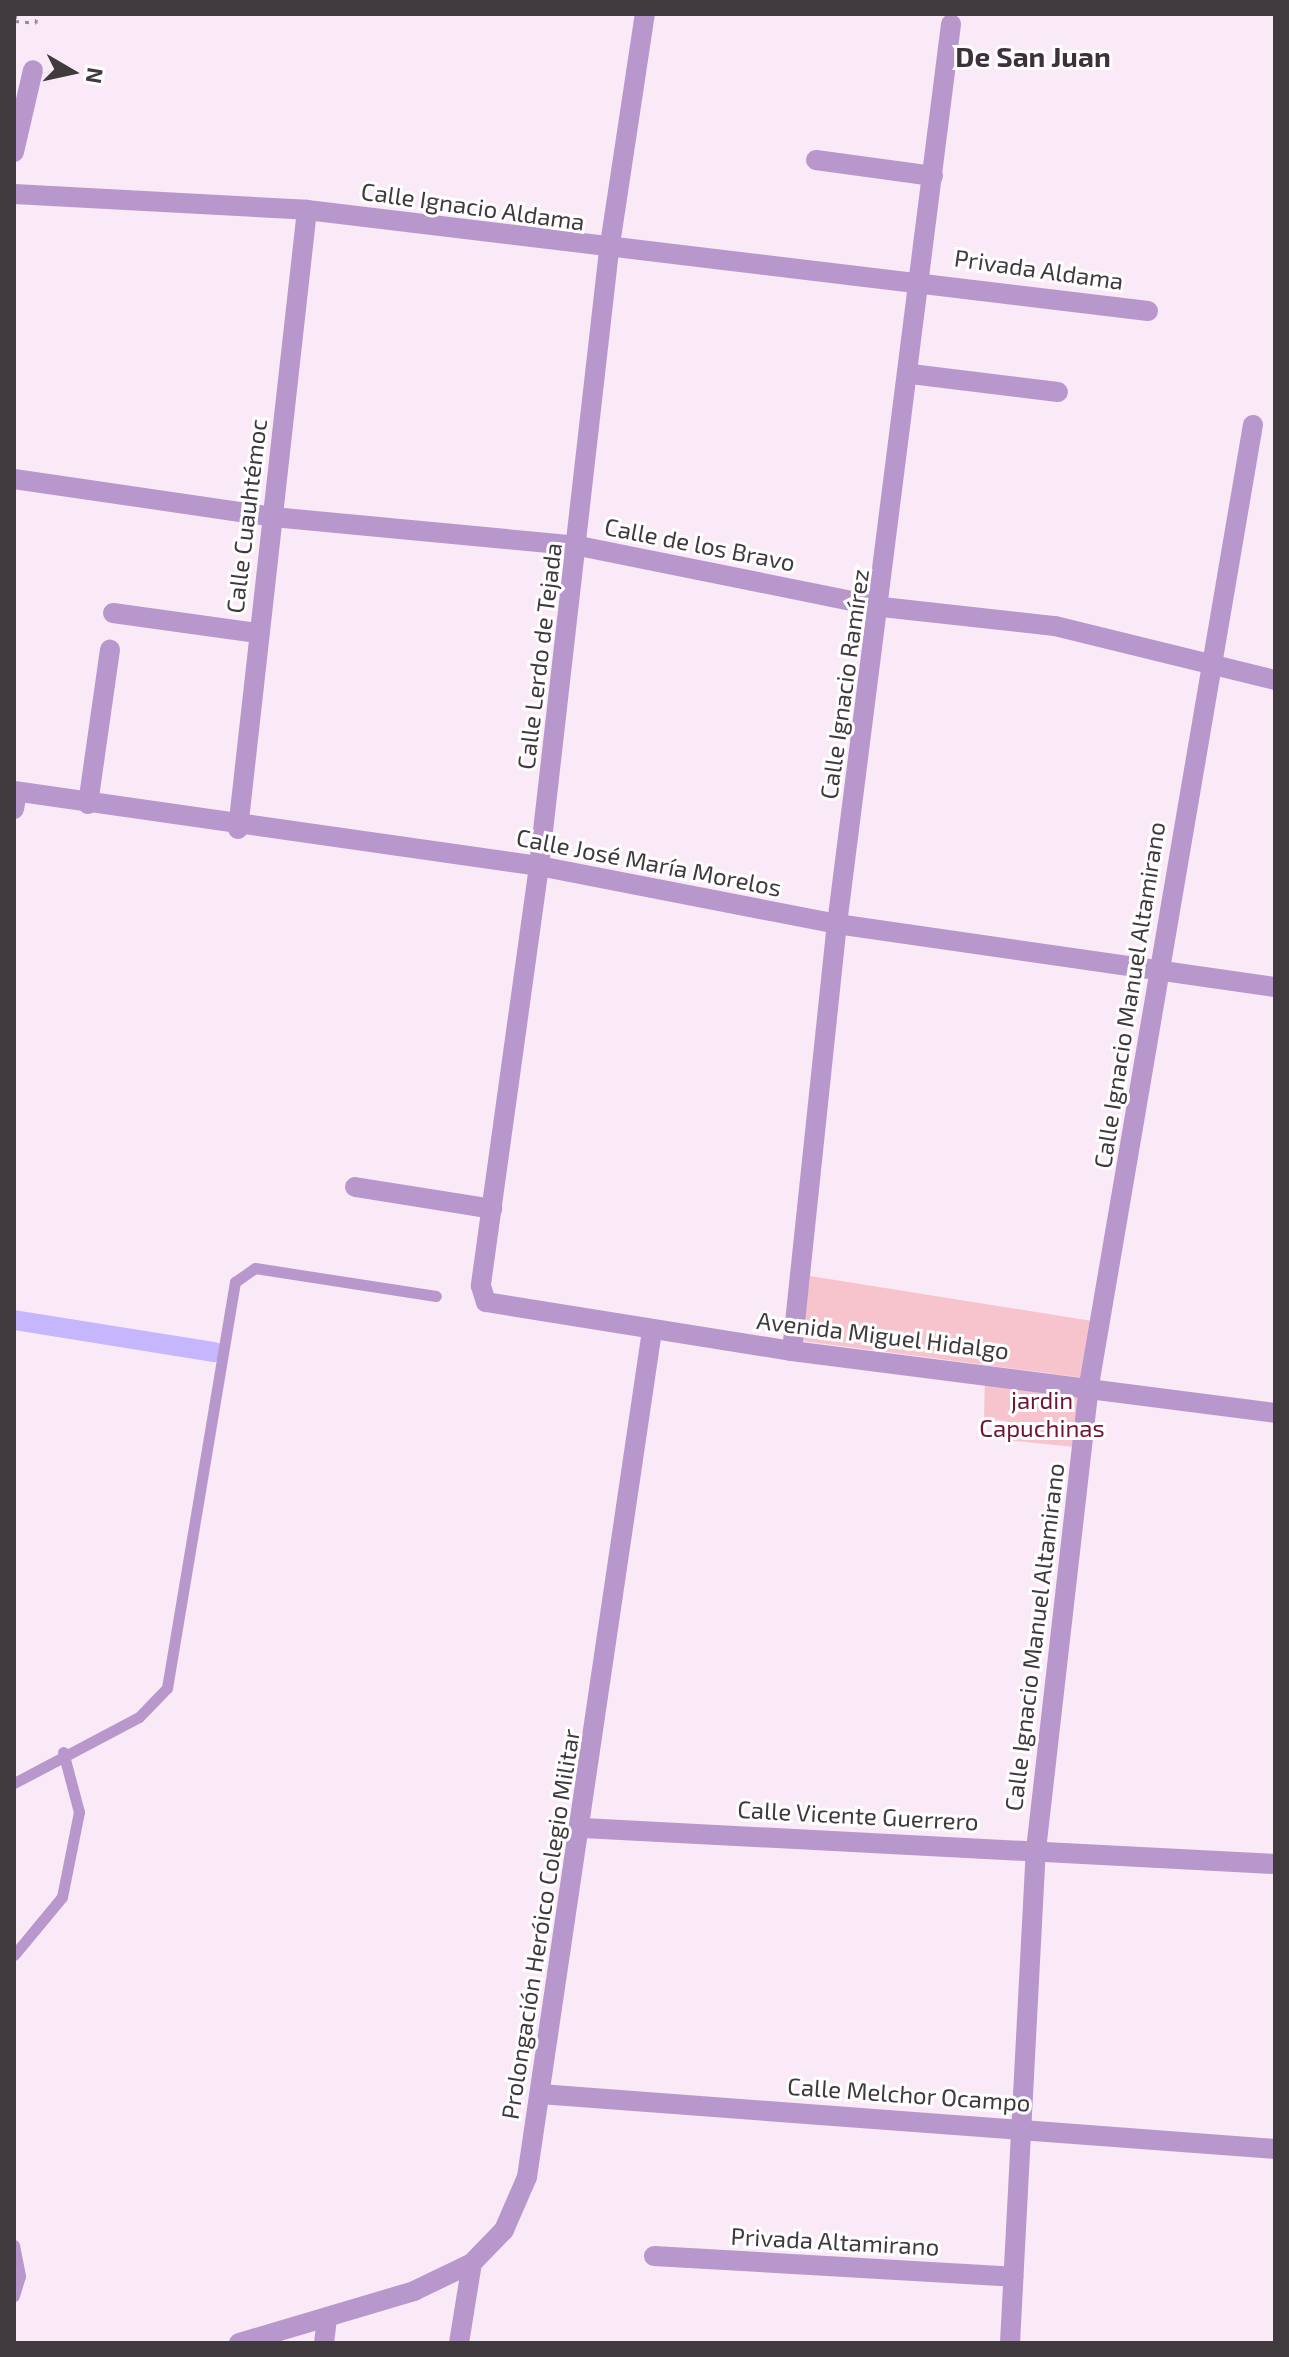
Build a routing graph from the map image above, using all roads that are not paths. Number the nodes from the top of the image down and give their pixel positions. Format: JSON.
{"nodes":[{"id":1,"x":645,"y":14,"type":"edge"},
{"id":2,"x":951,"y":24,"type":"dead end"},
{"id":3,"x":33,"y":70,"type":"dead end"},
{"id":4,"x":14,"y":152,"type":"edge"},
{"id":5,"x":816,"y":160,"type":"dead end"},
{"id":6,"x":933,"y":176,"type":"junction"},
{"id":7,"x":14,"y":194,"type":"edge"},
{"id":8,"x":307,"y":210,"type":"junction"},
{"id":9,"x":609,"y":251,"type":"junction"},
{"id":10,"x":924,"y":278,"type":"junction"},
{"id":11,"x":1148,"y":311,"type":"dead end"},
{"id":12,"x":911,"y":374,"type":"junction"},
{"id":13,"x":1058,"y":392,"type":"dead end"},
{"id":14,"x":1253,"y":425,"type":"dead end"},
{"id":15,"x":14,"y":479,"type":"edge"},
{"id":16,"x":273,"y":517,"type":"junction"},
{"id":17,"x":579,"y":546,"type":"junction"},
{"id":18,"x":882,"y":607,"type":"junction"},
{"id":19,"x":113,"y":613,"type":"dead end"},
{"id":20,"x":258,"y":633,"type":"junction"},
{"id":21,"x":110,"y":650,"type":"dead end"},
{"id":22,"x":1210,"y":659,"type":"junction"},
{"id":23,"x":1275,"y":680,"type":"edge"},
{"id":24,"x":15,"y":797,"type":"edge"},
{"id":25,"x":88,"y":804,"type":"junction"},
{"id":26,"x":238,"y":829,"type":"junction"},
{"id":27,"x":539,"y":866,"type":"junction"},
{"id":28,"x":837,"y":924,"type":"junction"},
{"id":29,"x":1162,"y":966,"type":"junction"},
{"id":30,"x":1275,"y":987,"type":"edge"},
{"id":31,"x":355,"y":1187,"type":"dead end"},
{"id":32,"x":492,"y":1209,"type":"junction"},
{"id":33,"x":436,"y":1296,"type":"dead end"},
{"id":34,"x":486,"y":1302,"type":"joint"},
{"id":35,"x":652,"y":1330,"type":"junction"},
{"id":36,"x":792,"y":1351,"type":"junction"},
{"id":37,"x":1089,"y":1385,"type":"junction"},
{"id":38,"x":1275,"y":1413,"type":"edge"},
{"id":39,"x":63,"y":1752,"type":"junction"},
{"id":40,"x":14,"y":1783,"type":"edge"},
{"id":41,"x":583,"y":1828,"type":"junction"},
{"id":42,"x":1036,"y":1850,"type":"junction"},
{"id":43,"x":1275,"y":1864,"type":"edge"},
{"id":44,"x":14,"y":1955,"type":"edge"},
{"id":45,"x":540,"y":2094,"type":"junction"},
{"id":46,"x":1019,"y":2127,"type":"junction"},
{"id":47,"x":1275,"y":2149,"type":"edge"},
{"id":48,"x":14,"y":2245,"type":"edge"},
{"id":49,"x":654,"y":2256,"type":"dead end"},
{"id":50,"x":472,"y":2263,"type":"junction"},
{"id":51,"x":1013,"y":2277,"type":"junction"},
{"id":52,"x":14,"y":2296,"type":"edge"},
{"id":53,"x":327,"y":2317,"type":"junction"},
{"id":54,"x":239,"y":2343,"type":"edge"},
{"id":55,"x":324,"y":2343,"type":"edge"},
{"id":56,"x":459,"y":2343,"type":"edge"},
{"id":57,"x":1010,"y":2343,"type":"edge"}],
"edges":[{"from":1,"to":9,"type":"street","name":"Calle Lerdo de Tejada"},
{"from":2,"to":6,"type":"street","name":"Calle Ignacio Ramírez"},
{"from":3,"to":4,"type":"street"},
{"from":5,"to":6,"type":"street"},
{"from":6,"to":10,"type":"street","name":"Calle Ignacio Ramírez"},
{"from":7,"to":8,"type":"street","name":"Calle Ignacio Aldama"},
{"from":8,"to":9,"type":"street","name":"Calle Ignacio Aldama"},
{"from":8,"to":16,"type":"street","name":"Calle Cuauhtémoc"},
{"from":9,"to":10,"type":"street","name":"Calle Ignacio Aldama"},
{"from":9,"to":17,"type":"street","name":"Calle Lerdo de Tejada"},
{"from":10,"to":11,"type":"street","name":"Privada Aldama"},
{"from":10,"to":12,"type":"street","name":"Calle Ignacio Ramírez"},
{"from":12,"to":13,"type":"street"},
{"from":12,"to":18,"type":"street","name":"Calle Ignacio Ramírez"},
{"from":14,"to":22,"type":"street","name":"Calle Ignacio Manuel Altamirano"},
{"from":15,"to":16,"type":"street","name":"Calle de los Bravo"},
{"from":16,"to":17,"type":"street","name":"Calle de los Bravo"},
{"from":16,"to":20,"type":"street","name":"Calle Cuauhtémoc"},
{"from":17,"to":18,"type":"street","name":"Calle de los Bravo"},
{"from":17,"to":27,"type":"street","name":"Calle Lerdo de Tejada"},
{"from":18,"to":22,"type":"street","name":"Calle de los Bravo"},
{"from":18,"to":28,"type":"street","name":"Calle Ignacio Ramírez"},
{"from":19,"to":20,"type":"street"},
{"from":20,"to":26,"type":"street","name":"Calle Cuauhtémoc"},
{"from":21,"to":25,"type":"street"},
{"from":22,"to":23,"type":"street","name":"Calle de los Bravo"},
{"from":22,"to":29,"type":"street","name":"Calle Ignacio Manuel Altamirano"},
{"from":24,"to":25,"type":"street","name":"Calle José María Morelos"},
{"from":25,"to":26,"type":"street","name":"Calle José María Morelos"},
{"from":26,"to":27,"type":"street","name":"Calle José María Morelos"},
{"from":27,"to":28,"type":"street","name":"Calle José María Morelos"},
{"from":27,"to":32,"type":"street","name":"Calle Lerdo de Tejada"},
{"from":28,"to":29,"type":"street","name":"Calle José María Morelos"},
{"from":28,"to":36,"type":"street","name":"Calle Ignacio Ramírez"},
{"from":29,"to":30,"type":"street","name":"Calle José María Morelos"},
{"from":29,"to":37,"type":"street","name":"Calle Ignacio Manuel Altamirano"},
{"from":31,"to":32,"type":"street"},
{"from":32,"to":34,"type":"street","name":"Calle Lerdo de Tejada"},
{"from":33,"to":39,"type":"lane"},
{"from":34,"to":35,"type":"street","name":"Avenida Miguel Hidalgo"},
{"from":35,"to":36,"type":"street","name":"Avenida Miguel Hidalgo"},
{"from":35,"to":41,"type":"street","name":"Prolongación Heróico Colegio Militar"},
{"from":36,"to":37,"type":"street","name":"Avenida Miguel Hidalgo"},
{"from":37,"to":38,"type":"street","name":"Avenida Miguel Hidalgo"},
{"from":37,"to":42,"type":"street","name":"Calle Ignacio Manuel Altamirano"},
{"from":39,"to":40,"type":"lane"},
{"from":39,"to":44,"type":"lane"},
{"from":41,"to":42,"type":"street","name":"Calle Vicente Guerrero"},
{"from":41,"to":45,"type":"street","name":"Prolongación Heróico Colegio Militar"},
{"from":42,"to":43,"type":"street","name":"Calle Vicente Guerrero"},
{"from":42,"to":46,"type":"street","name":"Calle Ignacio Manuel Altamirano"},
{"from":45,"to":46,"type":"street","name":"Calle Melchor Ocampo"},
{"from":45,"to":50,"type":"street","name":"Prolongación Heróico Colegio Militar"},
{"from":46,"to":47,"type":"street","name":"Calle Melchor Ocampo"},
{"from":46,"to":51,"type":"street","name":"Calle Ignacio Manuel Altamirano"},
{"from":48,"to":52,"type":"lane"},
{"from":49,"to":51,"type":"street","name":"Privada Altamirano"},
{"from":50,"to":53,"type":"street","name":"Prolongación Heróico Colegio Militar"},
{"from":50,"to":56,"type":"street"},
{"from":51,"to":57,"type":"street","name":"Calle Ignacio Manuel Altamirano"},
{"from":53,"to":54,"type":"street","name":"Prolongación Heróico Colegio Militar"},
{"from":53,"to":55,"type":"street"}]}
